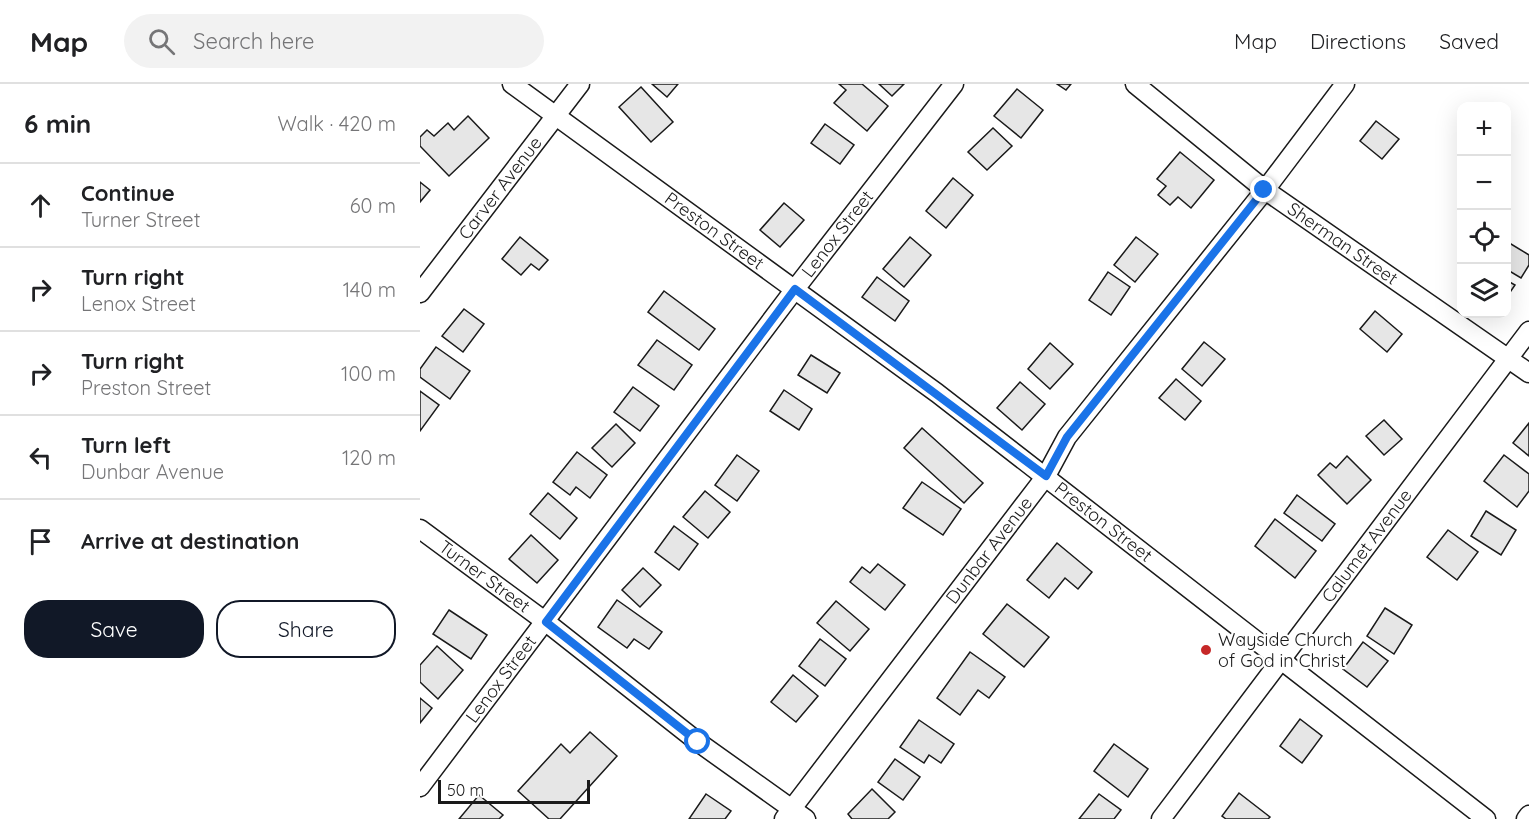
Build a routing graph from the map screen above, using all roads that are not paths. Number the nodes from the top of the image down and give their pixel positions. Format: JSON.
{"nodes":[{"id":1,"x":512,"y":84,"type":"edge"},
{"id":2,"x":580,"y":84,"type":"edge"},
{"id":3,"x":954,"y":84,"type":"edge"},
{"id":4,"x":1135,"y":84,"type":"edge"},
{"id":5,"x":1345,"y":84,"type":"edge"},
{"id":6,"x":555,"y":117,"type":"junction"},
{"id":7,"x":1264,"y":190,"type":"junction"},
{"id":8,"x":795,"y":289,"type":"junction"},
{"id":9,"x":420,"y":293,"type":"edge"},
{"id":10,"x":1529,"y":331,"type":"edge"},
{"id":11,"x":1508,"y":357,"type":"junction"},
{"id":12,"x":1529,"y":373,"type":"edge"},
{"id":13,"x":1046,"y":476,"type":"junction"},
{"id":14,"x":420,"y":529,"type":"edge"},
{"id":15,"x":546,"y":622,"type":"junction"},
{"id":16,"x":1282,"y":660,"type":"junction"},
{"id":17,"x":420,"y":787,"type":"edge"},
{"id":18,"x":1529,"y":815,"type":"edge"},
{"id":19,"x":794,"y":816,"type":"edge"},
{"id":20,"x":1161,"y":819,"type":"edge"},
{"id":21,"x":1486,"y":819,"type":"edge"},
{"id":22,"x":1526,"y":819,"type":"edge"}],
"edges":[{"from":1,"to":6,"type":"street","name":"Preston Street"},
{"from":2,"to":6,"type":"street","name":"Carver Avenue"},
{"from":3,"to":8,"type":"street","name":"Lenox Street"},
{"from":4,"to":7,"type":"street","name":"Sherman Street"},
{"from":5,"to":7,"type":"street","name":"Dunbar Avenue"},
{"from":6,"to":8,"type":"street","name":"Preston Street"},
{"from":6,"to":9,"type":"street","name":"Carver Avenue"},
{"from":7,"to":11,"type":"street","name":"Sherman Street"},
{"from":7,"to":13,"type":"street","name":"Dunbar Avenue"},
{"from":8,"to":13,"type":"street","name":"Preston Street"},
{"from":8,"to":15,"type":"street","name":"Lenox Street"},
{"from":10,"to":11,"type":"street","name":"Calumet Avenue"},
{"from":11,"to":12,"type":"street","name":"Sherman Street"},
{"from":11,"to":16,"type":"street","name":"Calumet Avenue"},
{"from":13,"to":16,"type":"street","name":"Preston Street"},
{"from":13,"to":19,"type":"street","name":"Dunbar Avenue"},
{"from":14,"to":15,"type":"street","name":"Turner Street"},
{"from":15,"to":17,"type":"street","name":"Lenox Street"},
{"from":15,"to":19,"type":"street","name":"Turner Street"},
{"from":16,"to":20,"type":"street","name":"Calumet Avenue"},
{"from":16,"to":21,"type":"street","name":"Preston Street"},
{"from":18,"to":22,"type":"street"}]}
